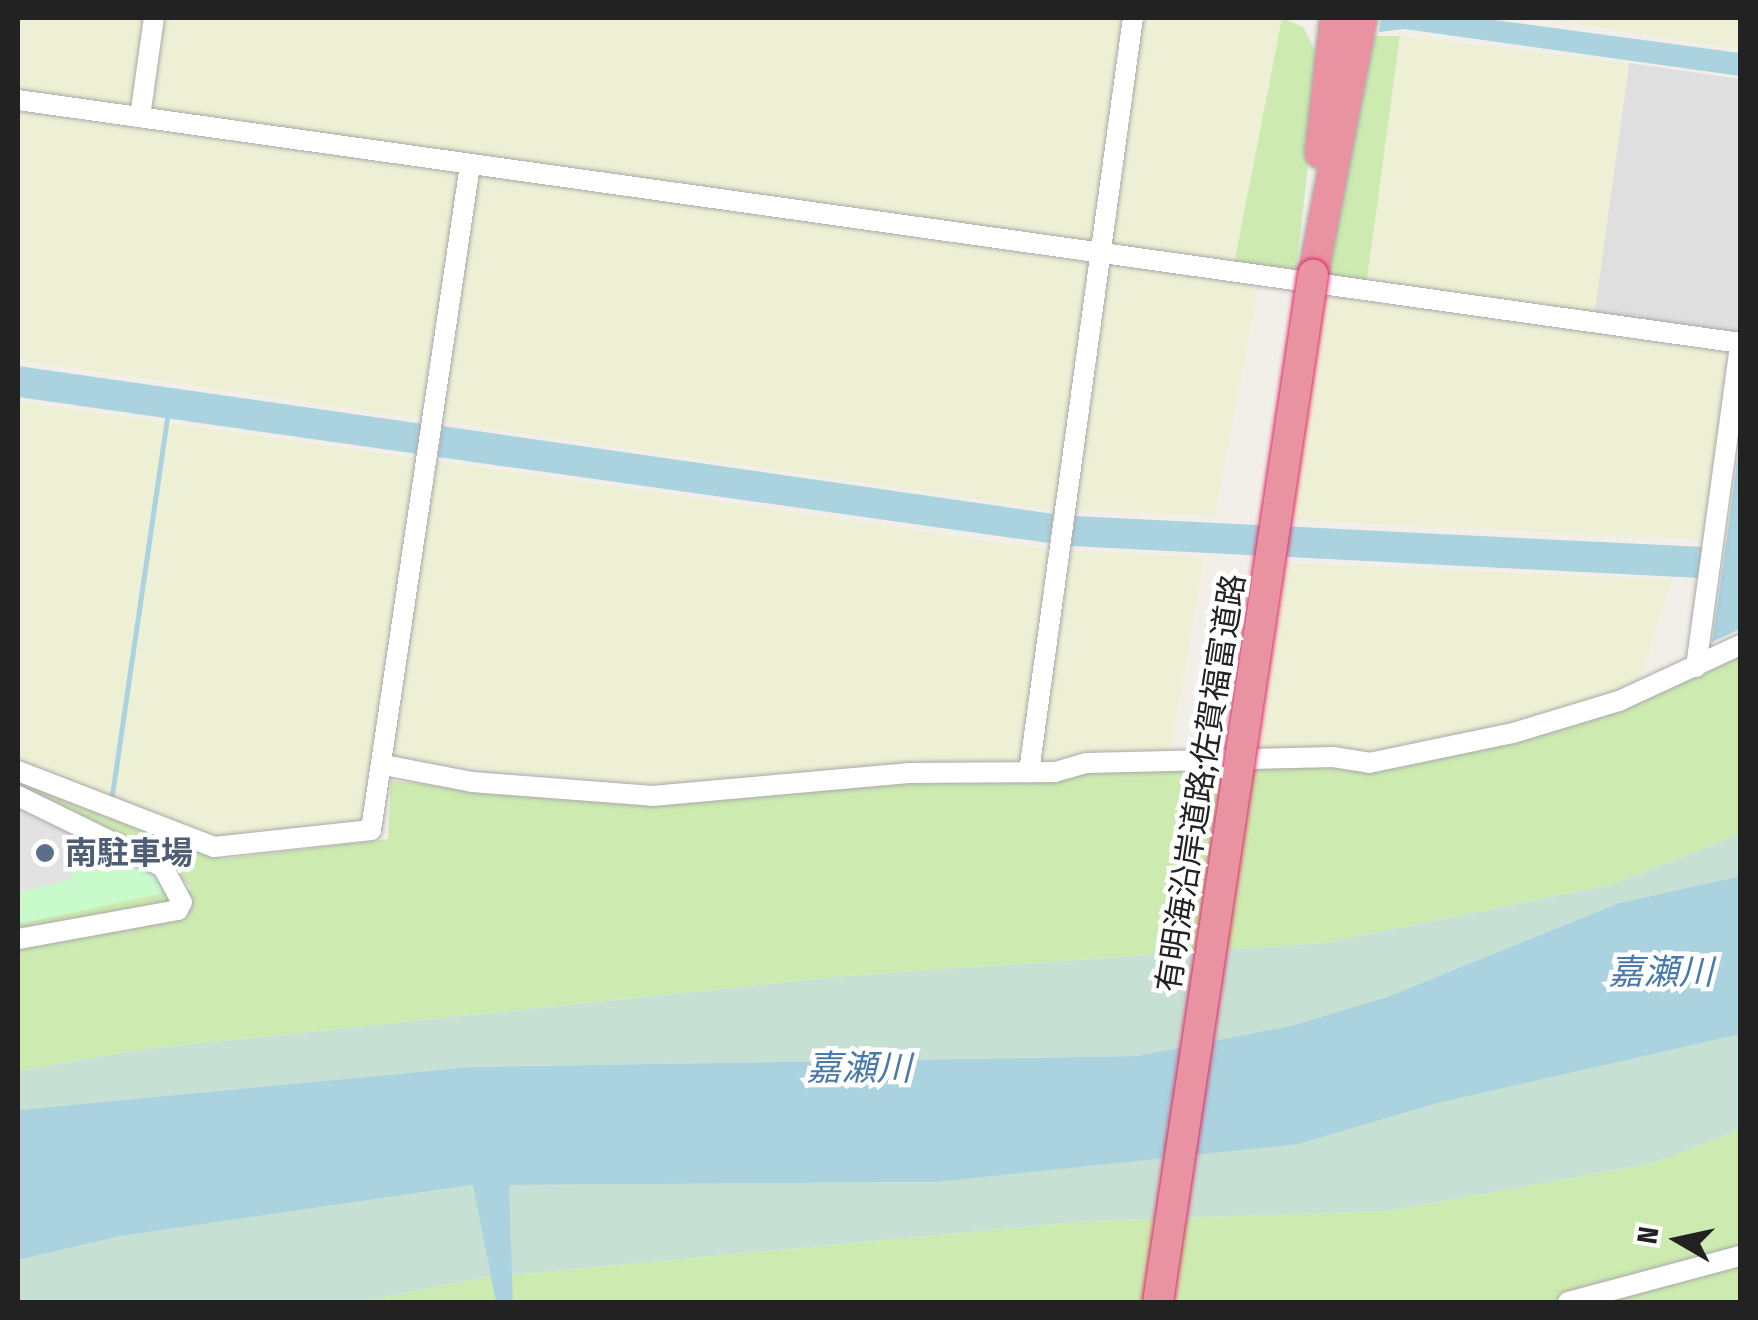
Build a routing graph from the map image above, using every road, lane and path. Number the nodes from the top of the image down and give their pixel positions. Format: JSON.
{"nodes":[{"id":1,"x":154,"y":18,"type":"edge"},
{"id":2,"x":1134,"y":18,"type":"edge"},
{"id":3,"x":1335,"y":18,"type":"edge"},
{"id":4,"x":1362,"y":18,"type":"edge"},
{"id":5,"x":18,"y":100,"type":"edge"},
{"id":6,"x":140,"y":117,"type":"junction"},
{"id":7,"x":470,"y":165,"type":"junction"},
{"id":8,"x":1098,"y":254,"type":"junction"},
{"id":9,"x":1313,"y":275,"type":"junction"},
{"id":10,"x":1740,"y":345,"type":"edge"},
{"id":11,"x":1740,"y":645,"type":"edge"},
{"id":12,"x":1696,"y":667,"type":"junction"},
{"id":13,"x":384,"y":766,"type":"junction"},
{"id":14,"x":18,"y":771,"type":"edge"},
{"id":15,"x":1029,"y":772,"type":"junction"},
{"id":16,"x":18,"y":796,"type":"edge"},
{"id":17,"x":18,"y":939,"type":"edge"},
{"id":18,"x":1740,"y":1256,"type":"edge"},
{"id":19,"x":1158,"y":1302,"type":"edge"},
{"id":20,"x":1568,"y":1302,"type":"edge"}],
"edges":[{"from":1,"to":6,"type":"street"},
{"from":2,"to":8,"type":"street"},
{"from":3,"to":9,"type":"highway"},
{"from":4,"to":9,"type":"highway"},
{"from":5,"to":6,"type":"street"},
{"from":6,"to":7,"type":"street"},
{"from":7,"to":8,"type":"street"},
{"from":7,"to":13,"type":"street"},
{"from":8,"to":10,"type":"street"},
{"from":8,"to":15,"type":"street"},
{"from":9,"to":19,"type":"highway","name":"有明海沿岸道路;佐賀福富道路","bridge":true},
{"from":10,"to":12,"type":"street"},
{"from":11,"to":12,"type":"street"},
{"from":12,"to":15,"type":"street"},
{"from":13,"to":14,"type":"street"},
{"from":13,"to":15,"type":"street"},
{"from":16,"to":17,"type":"street"},
{"from":18,"to":20,"type":"street"}]}
